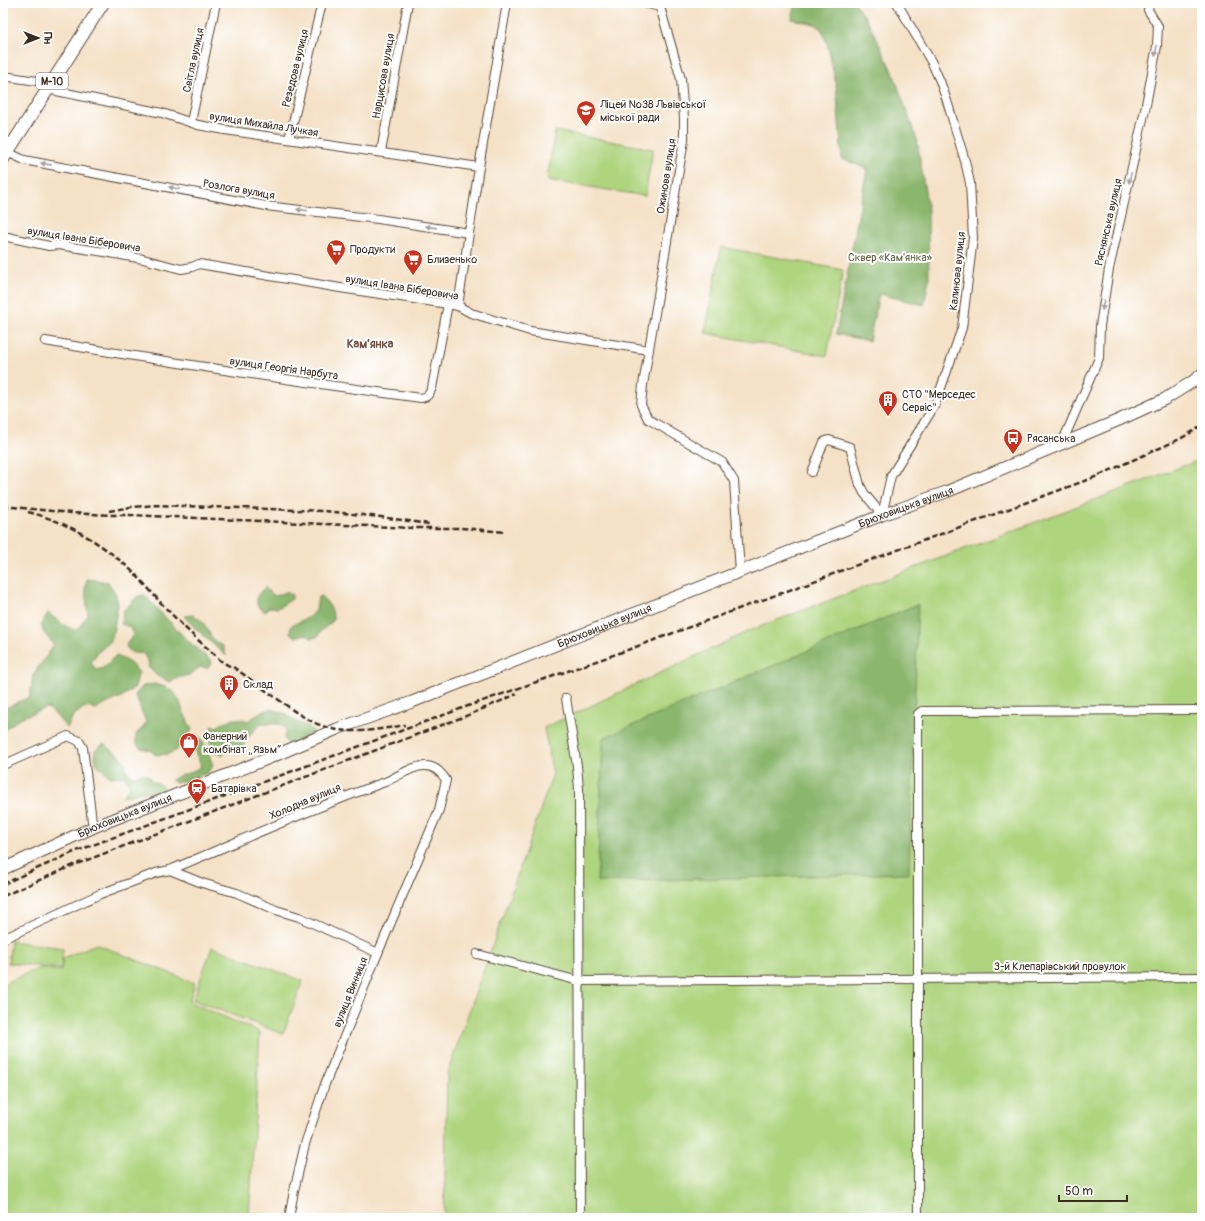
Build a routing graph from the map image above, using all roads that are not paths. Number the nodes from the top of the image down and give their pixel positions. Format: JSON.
{"nodes":[{"id":1,"x":103,"y":3,"type":"edge"},
{"id":2,"x":216,"y":3,"type":"edge"},
{"id":3,"x":322,"y":3,"type":"edge"},
{"id":4,"x":408,"y":3,"type":"edge"},
{"id":5,"x":507,"y":3,"type":"edge"},
{"id":6,"x":644,"y":3,"type":"edge"},
{"id":7,"x":897,"y":3,"type":"edge"},
{"id":8,"x":1149,"y":3,"type":"edge"},
{"id":9,"x":3,"y":76,"type":"edge"},
{"id":10,"x":49,"y":86,"type":"junction"},
{"id":11,"x":191,"y":122,"type":"junction"},
{"id":12,"x":289,"y":139,"type":"junction"},
{"id":13,"x":6,"y":148,"type":"edge"},
{"id":14,"x":381,"y":152,"type":"junction"},
{"id":15,"x":479,"y":167,"type":"junction"},
{"id":16,"x":469,"y":233,"type":"junction"},
{"id":17,"x":3,"y":236,"type":"edge"},
{"id":18,"x":448,"y":304,"type":"junction"},
{"id":19,"x":458,"y":306,"type":"junction"},
{"id":20,"x":45,"y":341,"type":"dead end"},
{"id":21,"x":649,"y":350,"type":"junction"},
{"id":22,"x":1202,"y":374,"type":"edge"},
{"id":23,"x":1062,"y":443,"type":"junction"},
{"id":24,"x":812,"y":472,"type":"dead end"},
{"id":25,"x":882,"y":515,"type":"junction"},
{"id":26,"x":740,"y":572,"type":"junction"},
{"id":27,"x":566,"y":698,"type":"dead end"},
{"id":28,"x":1202,"y":710,"type":"edge"},
{"id":29,"x":3,"y":765,"type":"edge"},
{"id":30,"x":446,"y":780,"type":"joint"},
{"id":31,"x":94,"y":827,"type":"junction"},
{"id":32,"x":3,"y":869,"type":"edge"},
{"id":33,"x":170,"y":870,"type":"junction"},
{"id":34,"x":3,"y":939,"type":"edge"},
{"id":35,"x":378,"y":953,"type":"junction"},
{"id":36,"x":477,"y":954,"type":"dead end"},
{"id":37,"x":1202,"y":977,"type":"edge"},
{"id":38,"x":918,"y":978,"type":"junction"},
{"id":39,"x":579,"y":981,"type":"junction"},
{"id":40,"x":289,"y":1218,"type":"edge"},
{"id":41,"x":580,"y":1218,"type":"edge"},
{"id":42,"x":918,"y":1218,"type":"edge"}],
"edges":[{"from":1,"to":10,"type":"main road","number":"М-10"},
{"from":2,"to":11,"type":"street","name":"Світла вулиця"},
{"from":3,"to":12,"type":"street","name":"Резедова вулиця"},
{"from":4,"to":14,"type":"street","name":"Нарцисова вулиця"},
{"from":5,"to":15,"type":"street"},
{"from":6,"to":21,"type":"street","name":"Ожинова вулиця"},
{"from":7,"to":25,"type":"street","name":"Калинова вулиця"},
{"from":8,"to":23,"type":"street","name":"Ряснянська вулиця","one_way":true},
{"from":9,"to":10,"type":"street","name":"вулиця Михайла Лучкая"},
{"from":10,"to":11,"type":"street","name":"вулиця Михайла Лучкая"},
{"from":10,"to":13,"type":"main road","number":"М-10"},
{"from":11,"to":12,"type":"street","name":"вулиця Михайла Лучкая"},
{"from":12,"to":14,"type":"street","name":"вулиця Михайла Лучкая"},
{"from":16,"to":13,"type":"street","name":"Розлога вулиця","one_way":true},
{"from":14,"to":15,"type":"street","name":"вулиця Михайла Лучкая"},
{"from":15,"to":16,"type":"street"},
{"from":16,"to":19,"type":"street"},
{"from":17,"to":18,"type":"street","name":"вулиця Івана Біберовича"},
{"from":18,"to":19,"type":"street","name":"вулиця Івана Біберовича"},
{"from":18,"to":20,"type":"street","name":"вулиця Георгія Нарбута"},
{"from":19,"to":21,"type":"street","name":"вулиця Івана Біберовича"},
{"from":21,"to":26,"type":"street"},
{"from":22,"to":23,"type":"main road","name":"Брюховицька вулиця"},
{"from":23,"to":25,"type":"main road","name":"Брюховицька вулиця"},
{"from":24,"to":25,"type":"street"},
{"from":25,"to":26,"type":"main road","name":"Брюховицька вулиця"},
{"from":26,"to":31,"type":"main road","name":"Брюховицька вулиця"},
{"from":27,"to":39,"type":"street"},
{"from":28,"to":38,"type":"street"},
{"from":29,"to":31,"type":"street"},
{"from":30,"to":33,"type":"street","name":"Холодна вулиця"},
{"from":30,"to":35,"type":"street","name":"вулиця Винниця"},
{"from":31,"to":32,"type":"main road","name":"Брюховицька вулиця"},
{"from":33,"to":34,"type":"street","name":"Холодна вулиця"},
{"from":33,"to":35,"type":"street"},
{"from":35,"to":40,"type":"street","name":"вулиця Винниця"},
{"from":36,"to":39,"type":"street","name":"3-й Клепарівський провулок"},
{"from":37,"to":38,"type":"street","name":"3-й Клепарівський провулок"},
{"from":38,"to":39,"type":"street","name":"3-й Клепарівський провулок"},
{"from":38,"to":42,"type":"street"},
{"from":39,"to":41,"type":"street"}]}
